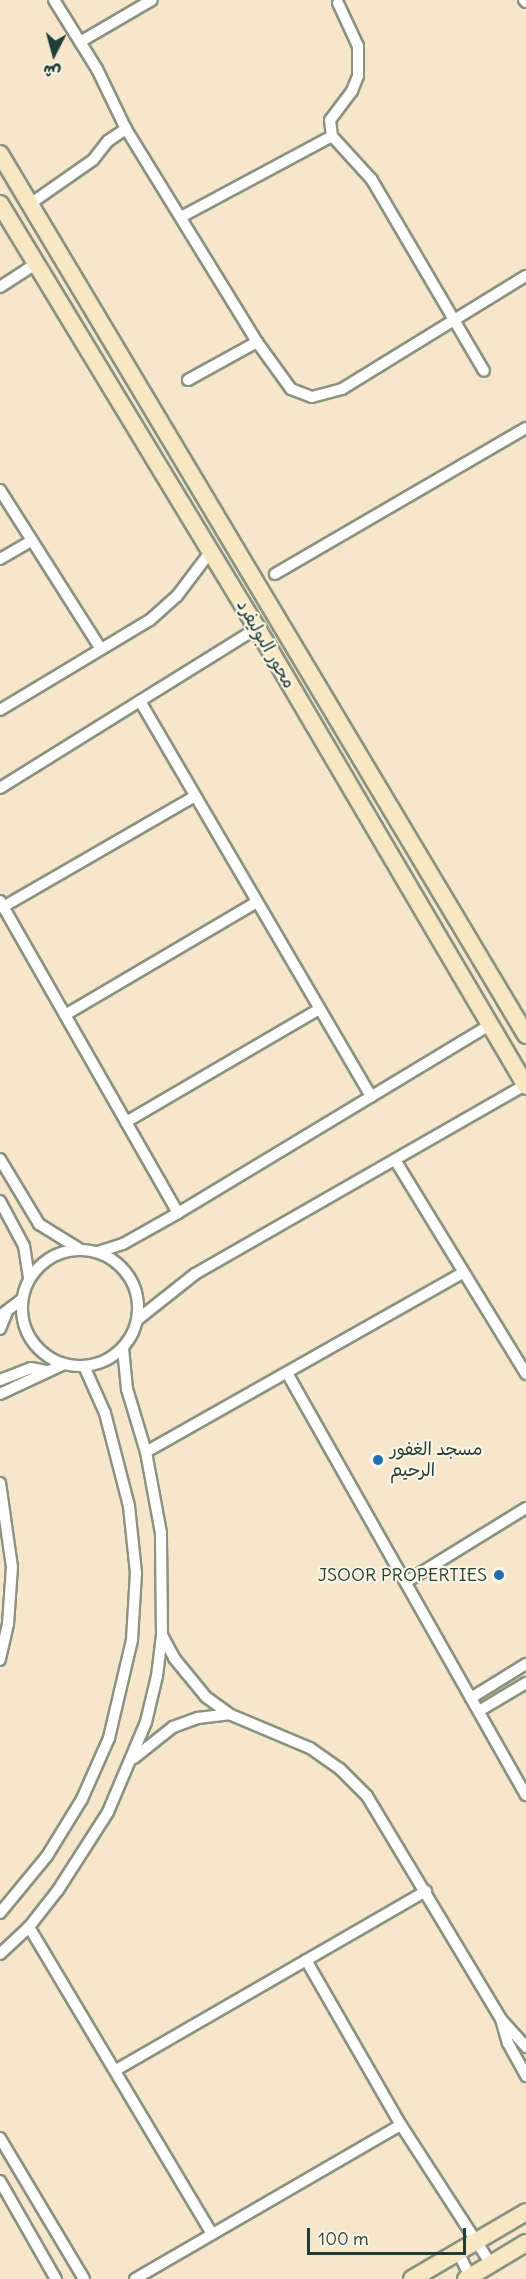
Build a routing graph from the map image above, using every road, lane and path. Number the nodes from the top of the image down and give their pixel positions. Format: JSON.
{"nodes":[{"id":1,"x":54,"y":0,"type":"edge"},
{"id":2,"x":152,"y":0,"type":"edge"},
{"id":3,"x":338,"y":1,"type":"edge"},
{"id":4,"x":80,"y":42,"type":"junction"},
{"id":5,"x":126,"y":129,"type":"junction"},
{"id":6,"x":332,"y":136,"type":"junction"},
{"id":7,"x":0,"y":154,"type":"edge"},
{"id":8,"x":0,"y":204,"type":"edge"},
{"id":9,"x":30,"y":204,"type":"junction"},
{"id":10,"x":181,"y":217,"type":"junction"},
{"id":11,"x":34,"y":265,"type":"junction"},
{"id":12,"x":526,"y":276,"type":"edge"},
{"id":13,"x":0,"y":287,"type":"edge"},
{"id":14,"x":454,"y":320,"type":"junction"},
{"id":15,"x":257,"y":342,"type":"junction"},
{"id":16,"x":484,"y":371,"type":"dead end"},
{"id":17,"x":188,"y":380,"type":"dead end"},
{"id":18,"x":526,"y":428,"type":"edge"},
{"id":19,"x":0,"y":490,"type":"edge"},
{"id":20,"x":30,"y":542,"type":"junction"},
{"id":21,"x":211,"y":551,"type":"junction"},
{"id":22,"x":0,"y":559,"type":"edge"},
{"id":23,"x":275,"y":574,"type":"dead end"},
{"id":24,"x":257,"y":628,"type":"junction"},
{"id":25,"x":101,"y":649,"type":"junction"},
{"id":26,"x":140,"y":701,"type":"junction"},
{"id":27,"x":0,"y":710,"type":"edge"},
{"id":28,"x":0,"y":788,"type":"edge"},
{"id":29,"x":195,"y":796,"type":"junction"},
{"id":30,"x":255,"y":903,"type":"junction"},
{"id":31,"x":2,"y":904,"type":"edge"},
{"id":32,"x":318,"y":1010,"type":"junction"},
{"id":33,"x":65,"y":1015,"type":"junction"},
{"id":34,"x":490,"y":1025,"type":"junction"},
{"id":35,"x":526,"y":1035,"type":"edge"},
{"id":36,"x":526,"y":1086,"type":"edge"},
{"id":37,"x":371,"y":1097,"type":"junction"},
{"id":38,"x":126,"y":1122,"type":"junction"},
{"id":39,"x":0,"y":1159,"type":"edge"},
{"id":40,"x":395,"y":1160,"type":"junction"},
{"id":41,"x":0,"y":1201,"type":"edge"},
{"id":42,"x":178,"y":1213,"type":"junction"},
{"id":43,"x":84,"y":1251,"type":"junction"},
{"id":44,"x":98,"y":1252,"type":"junction"},
{"id":45,"x":463,"y":1273,"type":"junction"},
{"id":46,"x":29,"y":1278,"type":"junction"},
{"id":47,"x":21,"y":1300,"type":"junction"},
{"id":48,"x":4,"y":1314,"type":"edge"},
{"id":49,"x":137,"y":1320,"type":"junction"},
{"id":50,"x":0,"y":1329,"type":"edge"},
{"id":51,"x":123,"y":1348,"type":"junction"},
{"id":52,"x":64,"y":1364,"type":"junction"},
{"id":53,"x":84,"y":1366,"type":"junction"},
{"id":54,"x":48,"y":1371,"type":"junction"},
{"id":55,"x":287,"y":1373,"type":"junction"},
{"id":56,"x":526,"y":1374,"type":"edge"},
{"id":57,"x":0,"y":1380,"type":"edge"},
{"id":58,"x":0,"y":1394,"type":"edge"},
{"id":59,"x":146,"y":1452,"type":"junction"},
{"id":60,"x":0,"y":1483,"type":"edge"},
{"id":61,"x":526,"y":1508,"type":"edge"},
{"id":62,"x":406,"y":1582,"type":"junction"},
{"id":63,"x":162,"y":1635,"type":"junction"},
{"id":64,"x":0,"y":1660,"type":"edge"},
{"id":65,"x":526,"y":1664,"type":"edge"},
{"id":66,"x":526,"y":1683,"type":"edge"},
{"id":67,"x":471,"y":1698,"type":"junction"},
{"id":68,"x":479,"y":1711,"type":"junction"},
{"id":69,"x":229,"y":1714,"type":"junction"},
{"id":70,"x":131,"y":1761,"type":"junction"},
{"id":71,"x":526,"y":1794,"type":"edge"},
{"id":72,"x":426,"y":1891,"type":"junction"},
{"id":73,"x":0,"y":1913,"type":"edge"},
{"id":74,"x":29,"y":1927,"type":"junction"},
{"id":75,"x":0,"y":1954,"type":"edge"},
{"id":76,"x":306,"y":1960,"type":"junction"},
{"id":77,"x":501,"y":2019,"type":"junction"},
{"id":78,"x":526,"y":2047,"type":"edge"},
{"id":79,"x":116,"y":2070,"type":"junction"},
{"id":80,"x":526,"y":2076,"type":"edge"},
{"id":81,"x":401,"y":2125,"type":"junction"},
{"id":82,"x":0,"y":2138,"type":"edge"},
{"id":83,"x":0,"y":2181,"type":"edge"},
{"id":84,"x":526,"y":2212,"type":"edge"},
{"id":85,"x":212,"y":2234,"type":"junction"},
{"id":86,"x":477,"y":2241,"type":"junction"},
{"id":87,"x":526,"y":2243,"type":"edge"},
{"id":88,"x":458,"y":2252,"type":"junction"},
{"id":89,"x":490,"y":2264,"type":"junction"},
{"id":90,"x":469,"y":2278,"type":"edge"},
{"id":91,"x":56,"y":2279,"type":"edge"},
{"id":92,"x":84,"y":2279,"type":"edge"},
{"id":93,"x":135,"y":2279,"type":"edge"},
{"id":94,"x":412,"y":2279,"type":"edge"}],
"edges":[{"from":1,"to":4,"type":"street"},
{"from":2,"to":4,"type":"street"},
{"from":3,"to":6,"type":"street"},
{"from":4,"to":5,"type":"street"},
{"from":5,"to":9,"type":"street"},
{"from":5,"to":10,"type":"street"},
{"from":6,"to":10,"type":"street"},
{"from":6,"to":14,"type":"street"},
{"from":7,"to":9,"type":"street","name":"محور البوليفرد"},
{"from":8,"to":11,"type":"street","name":"محور البوليفرد"},
{"from":9,"to":35,"type":"street","name":"محور البوليفرد"},
{"from":10,"to":15,"type":"street"},
{"from":11,"to":13,"type":"street"},
{"from":11,"to":21,"type":"street","name":"محور البوليفرد"},
{"from":12,"to":14,"type":"street"},
{"from":14,"to":15,"type":"street"},
{"from":14,"to":16,"type":"street"},
{"from":15,"to":17,"type":"street"},
{"from":18,"to":23,"type":"street"},
{"from":19,"to":20,"type":"street"},
{"from":20,"to":22,"type":"street"},
{"from":20,"to":25,"type":"street"},
{"from":21,"to":24,"type":"street","name":"محور البوليفرد"},
{"from":21,"to":25,"type":"street"},
{"from":24,"to":26,"type":"street"},
{"from":24,"to":34,"type":"street","name":"محور البوليفرد"},
{"from":25,"to":27,"type":"street"},
{"from":26,"to":28,"type":"street"},
{"from":26,"to":29,"type":"street"},
{"from":29,"to":30,"type":"street"},
{"from":29,"to":31,"type":"street"},
{"from":30,"to":32,"type":"street"},
{"from":30,"to":33,"type":"street"},
{"from":31,"to":33,"type":"street"},
{"from":32,"to":37,"type":"street"},
{"from":32,"to":38,"type":"street"},
{"from":33,"to":38,"type":"street"},
{"from":34,"to":36,"type":"street","name":"محور البوليفرد"},
{"from":34,"to":37,"type":"street"},
{"from":36,"to":40,"type":"street"},
{"from":37,"to":42,"type":"street"},
{"from":38,"to":42,"type":"street"},
{"from":39,"to":43,"type":"street"},
{"from":40,"to":45,"type":"street"},
{"from":40,"to":49,"type":"street"},
{"from":41,"to":46,"type":"street"},
{"from":42,"to":44,"type":"street"},
{"from":43,"to":44,"type":"street"},
{"from":43,"to":46,"type":"street"},
{"from":44,"to":49,"type":"street"},
{"from":45,"to":55,"type":"street"},
{"from":45,"to":56,"type":"street"},
{"from":46,"to":47,"type":"street"},
{"from":47,"to":48,"type":"street"},
{"from":47,"to":52,"type":"street"},
{"from":48,"to":50,"type":"street"},
{"from":49,"to":51,"type":"street"},
{"from":51,"to":53,"type":"street"},
{"from":51,"to":59,"type":"street"},
{"from":52,"to":53,"type":"street"},
{"from":52,"to":54,"type":"street"},
{"from":53,"to":73,"type":"street"},
{"from":54,"to":57,"type":"street"},
{"from":54,"to":58,"type":"street"},
{"from":55,"to":59,"type":"street"},
{"from":55,"to":62,"type":"street"},
{"from":59,"to":63,"type":"street"},
{"from":60,"to":64,"type":"street"},
{"from":61,"to":62,"type":"street"},
{"from":62,"to":67,"type":"street"},
{"from":63,"to":69,"type":"street"},
{"from":63,"to":70,"type":"street"},
{"from":65,"to":67,"type":"street"},
{"from":66,"to":68,"type":"street"},
{"from":67,"to":68,"type":"street"},
{"from":68,"to":71,"type":"street"},
{"from":69,"to":70,"type":"street"},
{"from":69,"to":72,"type":"street"},
{"from":70,"to":74,"type":"street"},
{"from":72,"to":76,"type":"street"},
{"from":72,"to":77,"type":"street"},
{"from":74,"to":75,"type":"street"},
{"from":74,"to":79,"type":"street"},
{"from":76,"to":79,"type":"street"},
{"from":76,"to":81,"type":"street"},
{"from":77,"to":78,"type":"street"},
{"from":77,"to":80,"type":"street"},
{"from":79,"to":85,"type":"street"},
{"from":81,"to":85,"type":"street"},
{"from":81,"to":86,"type":"street"},
{"from":82,"to":92,"type":"street"},
{"from":83,"to":91,"type":"street"},
{"from":84,"to":86,"type":"street"},
{"from":85,"to":93,"type":"street"},
{"from":86,"to":88,"type":"street"},
{"from":86,"to":89,"type":"street"},
{"from":87,"to":89,"type":"street"},
{"from":88,"to":90,"type":"street"},
{"from":88,"to":94,"type":"street"},
{"from":89,"to":90,"type":"street"}]}
